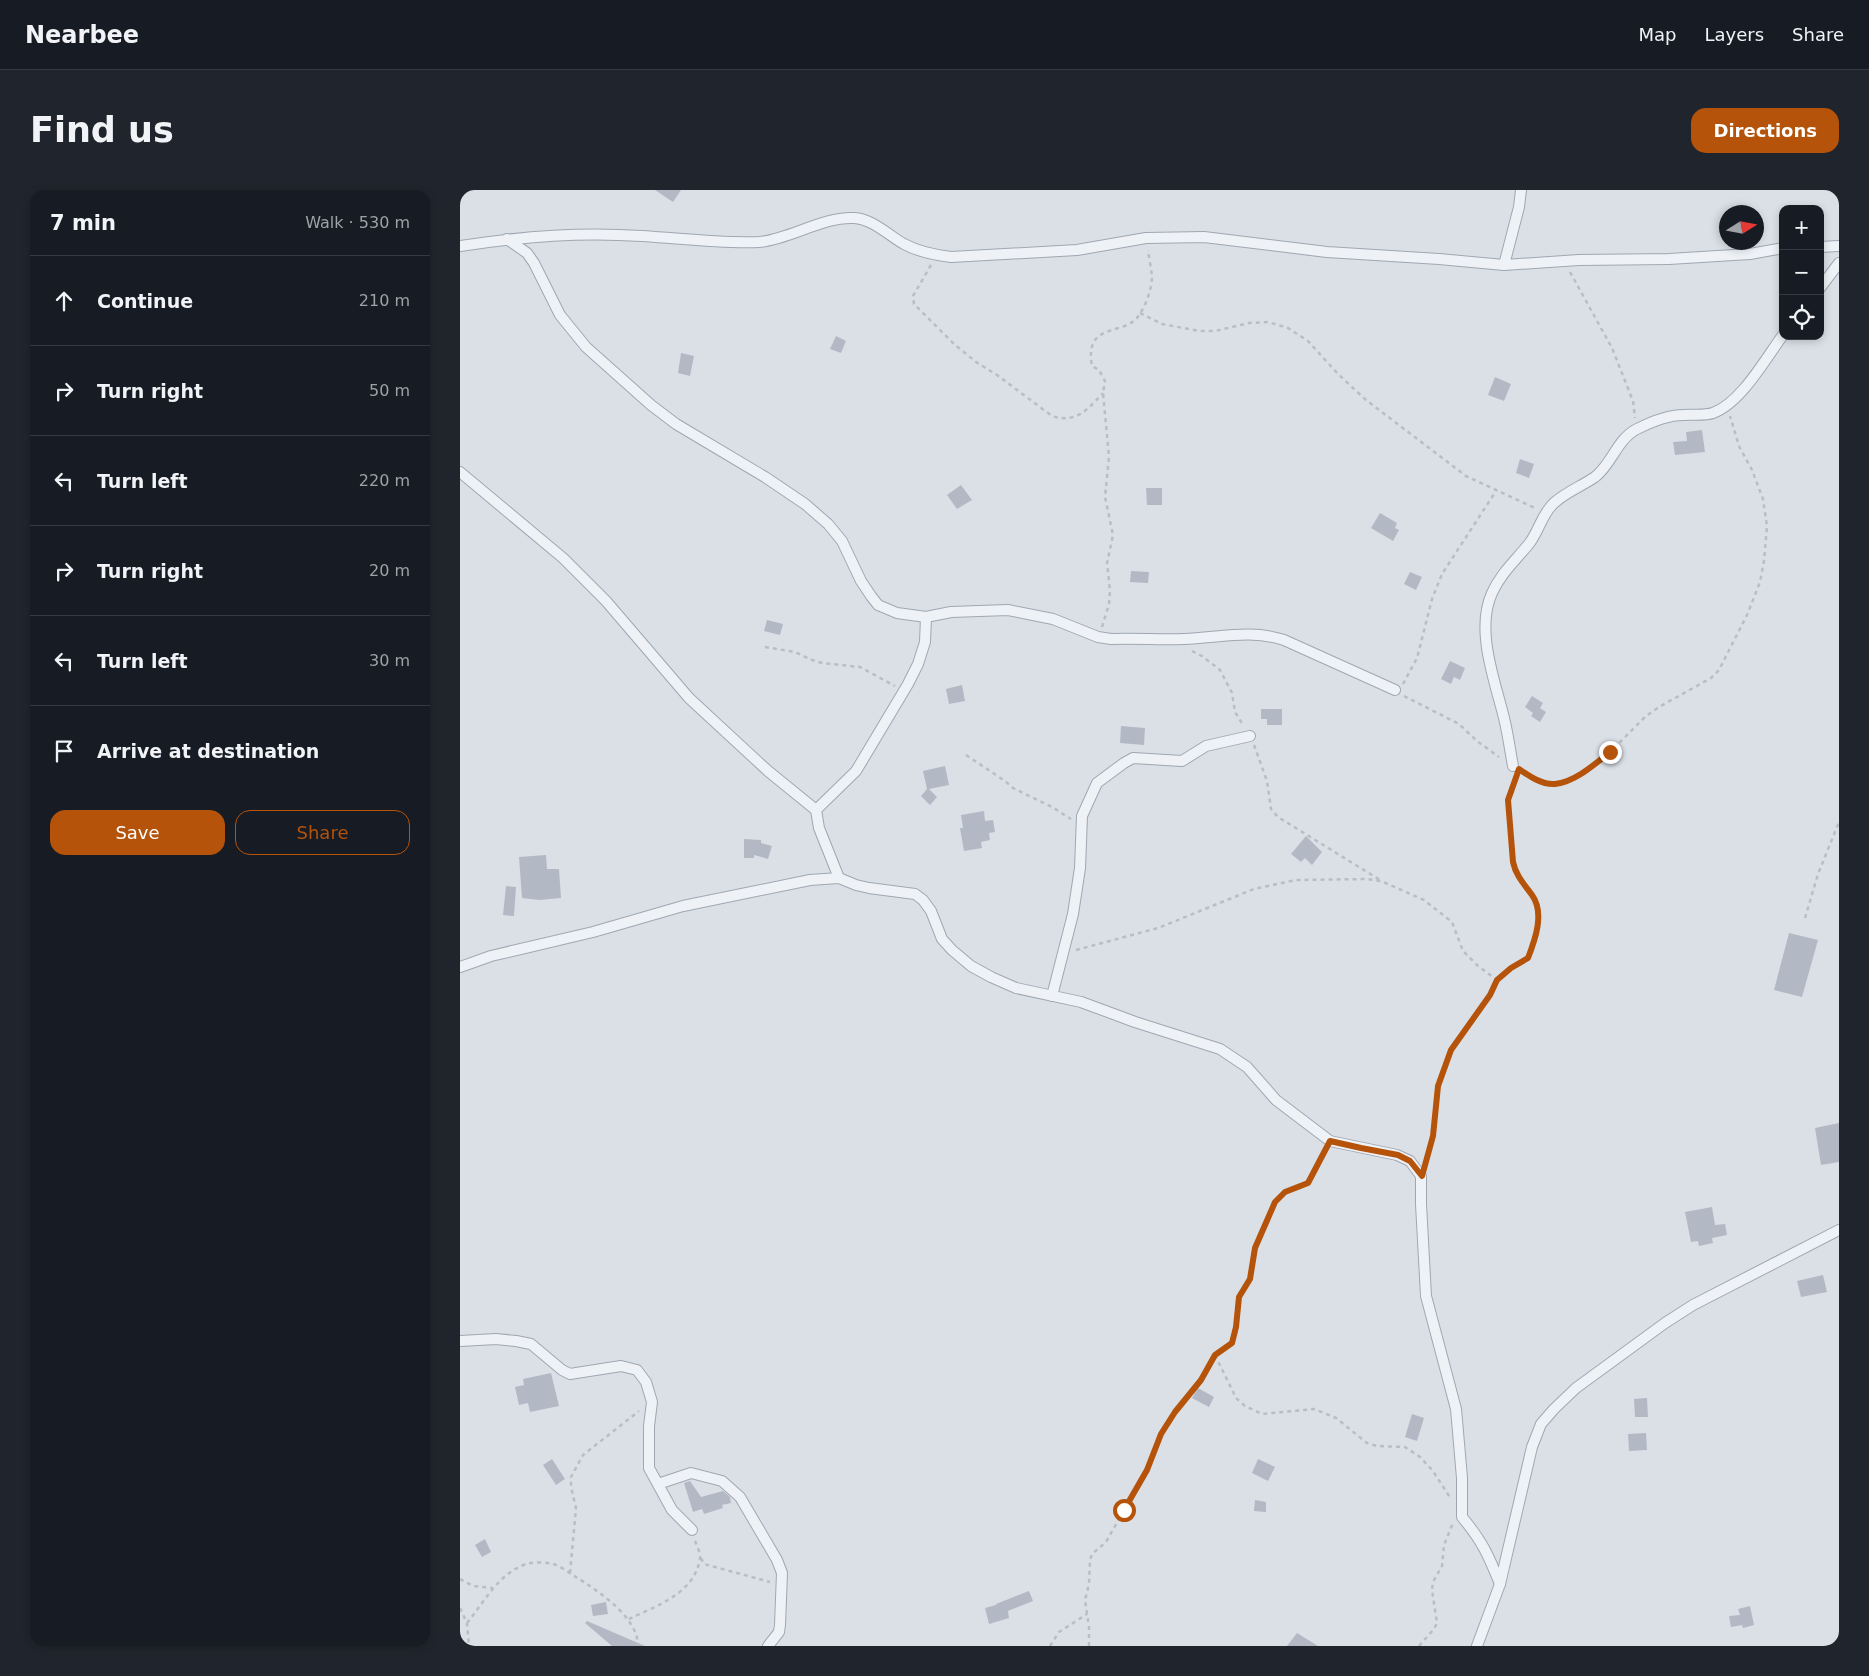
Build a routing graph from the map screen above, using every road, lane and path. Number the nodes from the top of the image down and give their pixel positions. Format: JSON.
{"nodes":[{"id":1,"x":1521,"y":190,"type":"edge"},
{"id":2,"x":1146,"y":238,"type":"junction"},
{"id":3,"x":507,"y":239,"type":"junction"},
{"id":4,"x":460,"y":246,"type":"edge"},
{"id":5,"x":1839,"y":246,"type":"edge"},
{"id":6,"x":1824,"y":247,"type":"edge"},
{"id":7,"x":1779,"y":249,"type":"edge"},
{"id":8,"x":937,"y":255,"type":"junction"},
{"id":9,"x":1564,"y":261,"type":"junction"},
{"id":10,"x":1839,"y":263,"type":"edge"},
{"id":11,"x":1504,"y":265,"type":"junction"},
{"id":12,"x":1824,"y":283,"type":"edge"},
{"id":13,"x":1140,"y":313,"type":"junction"},
{"id":14,"x":1779,"y":340,"type":"edge"},
{"id":15,"x":1103,"y":393,"type":"junction"},
{"id":16,"x":1727,"y":406,"type":"junction"},
{"id":17,"x":1634,"y":430,"type":"junction"},
{"id":18,"x":460,"y":472,"type":"edge"},
{"id":19,"x":1496,"y":491,"type":"junction"},
{"id":20,"x":1546,"y":513,"type":"junction"},
{"id":21,"x":926,"y":617,"type":"junction"},
{"id":22,"x":1098,"y":637,"type":"junction"},
{"id":23,"x":1171,"y":640,"type":"junction"},
{"id":24,"x":765,"y":647,"type":"dead end"},
{"id":25,"x":1395,"y":690,"type":"junction"},
{"id":26,"x":903,"y":691,"type":"junction"},
{"id":27,"x":1250,"y":736,"type":"junction"},
{"id":28,"x":966,"y":755,"type":"dead end"},
{"id":29,"x":1513,"y":766,"type":"joint"},
{"id":30,"x":816,"y":810,"type":"junction"},
{"id":31,"x":1839,"y":822,"type":"edge"},
{"id":32,"x":1082,"y":827,"type":"junction"},
{"id":33,"x":839,"y":878,"type":"junction"},
{"id":34,"x":1381,"y":880,"type":"junction"},
{"id":35,"x":1805,"y":918,"type":"dead end"},
{"id":36,"x":1062,"y":954,"type":"junction"},
{"id":37,"x":460,"y":967,"type":"edge"},
{"id":38,"x":1497,"y":980,"type":"junction"},
{"id":39,"x":1052,"y":996,"type":"junction"},
{"id":40,"x":1330,"y":1141,"type":"junction"},
{"id":41,"x":1422,"y":1176,"type":"junction"},
{"id":42,"x":1839,"y":1230,"type":"edge"},
{"id":43,"x":460,"y":1341,"type":"edge"},
{"id":44,"x":1215,"y":1355,"type":"junction"},
{"id":45,"x":652,"y":1402,"type":"junction"},
{"id":46,"x":658,"y":1484,"type":"junction"},
{"id":47,"x":1460,"y":1514,"type":"junction"},
{"id":48,"x":692,"y":1530,"type":"joint"},
{"id":49,"x":701,"y":1558,"type":"junction"},
{"id":50,"x":570,"y":1574,"type":"junction"},
{"id":51,"x":460,"y":1580,"type":"edge"},
{"id":52,"x":1500,"y":1584,"type":"junction"},
{"id":53,"x":782,"y":1586,"type":"junction"},
{"id":54,"x":493,"y":1588,"type":"junction"},
{"id":55,"x":460,"y":1608,"type":"edge"},
{"id":56,"x":1087,"y":1614,"type":"junction"},
{"id":57,"x":628,"y":1619,"type":"junction"},
{"id":58,"x":467,"y":1623,"type":"junction"},
{"id":59,"x":469,"y":1646,"type":"edge"},
{"id":60,"x":638,"y":1646,"type":"edge"},
{"id":61,"x":768,"y":1646,"type":"edge"},
{"id":62,"x":1050,"y":1646,"type":"edge"},
{"id":63,"x":1088,"y":1646,"type":"edge"},
{"id":64,"x":1419,"y":1646,"type":"edge"},
{"id":65,"x":1477,"y":1646,"type":"edge"}],
"edges":[{"from":1,"to":11,"type":"street"},
{"from":2,"to":8,"type":"street"},
{"from":2,"to":11,"type":"street"},
{"from":2,"to":13,"type":"path"},
{"from":3,"to":4,"type":"street"},
{"from":3,"to":8,"type":"street"},
{"from":3,"to":21,"type":"street"},
{"from":5,"to":6,"type":"street"},
{"from":7,"to":9,"type":"street"},
{"from":8,"to":15,"type":"path"},
{"from":9,"to":11,"type":"street"},
{"from":9,"to":17,"type":"path"},
{"from":10,"to":12,"type":"street"},
{"from":13,"to":15,"type":"path"},
{"from":13,"to":19,"type":"path"},
{"from":14,"to":16,"type":"street"},
{"from":15,"to":22,"type":"path"},
{"from":16,"to":17,"type":"street"},
{"from":16,"to":38,"type":"path"},
{"from":17,"to":20,"type":"street"},
{"from":18,"to":30,"type":"street"},
{"from":19,"to":20,"type":"path"},
{"from":19,"to":25,"type":"path"},
{"from":20,"to":29,"type":"street"},
{"from":21,"to":22,"type":"street"},
{"from":21,"to":26,"type":"street"},
{"from":22,"to":23,"type":"street"},
{"from":23,"to":25,"type":"street"},
{"from":23,"to":27,"type":"path"},
{"from":24,"to":26,"type":"path"},
{"from":25,"to":29,"type":"path"},
{"from":26,"to":30,"type":"street"},
{"from":27,"to":32,"type":"street"},
{"from":27,"to":34,"type":"path"},
{"from":28,"to":32,"type":"path"},
{"from":30,"to":33,"type":"street"},
{"from":31,"to":35,"type":"path"},
{"from":32,"to":36,"type":"street"},
{"from":33,"to":37,"type":"street"},
{"from":33,"to":39,"type":"street"},
{"from":34,"to":36,"type":"path"},
{"from":34,"to":38,"type":"path"},
{"from":36,"to":39,"type":"street"},
{"from":38,"to":41,"type":"path"},
{"from":39,"to":40,"type":"street"},
{"from":40,"to":41,"type":"street"},
{"from":40,"to":44,"type":"path"},
{"from":41,"to":47,"type":"street"},
{"from":42,"to":52,"type":"street"},
{"from":43,"to":45,"type":"street"},
{"from":44,"to":47,"type":"path"},
{"from":44,"to":56,"type":"path"},
{"from":45,"to":46,"type":"street"},
{"from":45,"to":50,"type":"path"},
{"from":46,"to":48,"type":"street"},
{"from":46,"to":53,"type":"street"},
{"from":47,"to":52,"type":"street"},
{"from":47,"to":64,"type":"path"},
{"from":48,"to":49,"type":"path"},
{"from":49,"to":53,"type":"path"},
{"from":49,"to":57,"type":"path"},
{"from":50,"to":54,"type":"path"},
{"from":50,"to":57,"type":"path"},
{"from":51,"to":54,"type":"path"},
{"from":52,"to":65,"type":"street"},
{"from":53,"to":61,"type":"street"},
{"from":54,"to":58,"type":"path"},
{"from":55,"to":58,"type":"path"},
{"from":56,"to":62,"type":"path"},
{"from":56,"to":63,"type":"path"},
{"from":57,"to":60,"type":"path"},
{"from":58,"to":59,"type":"path"}]}
